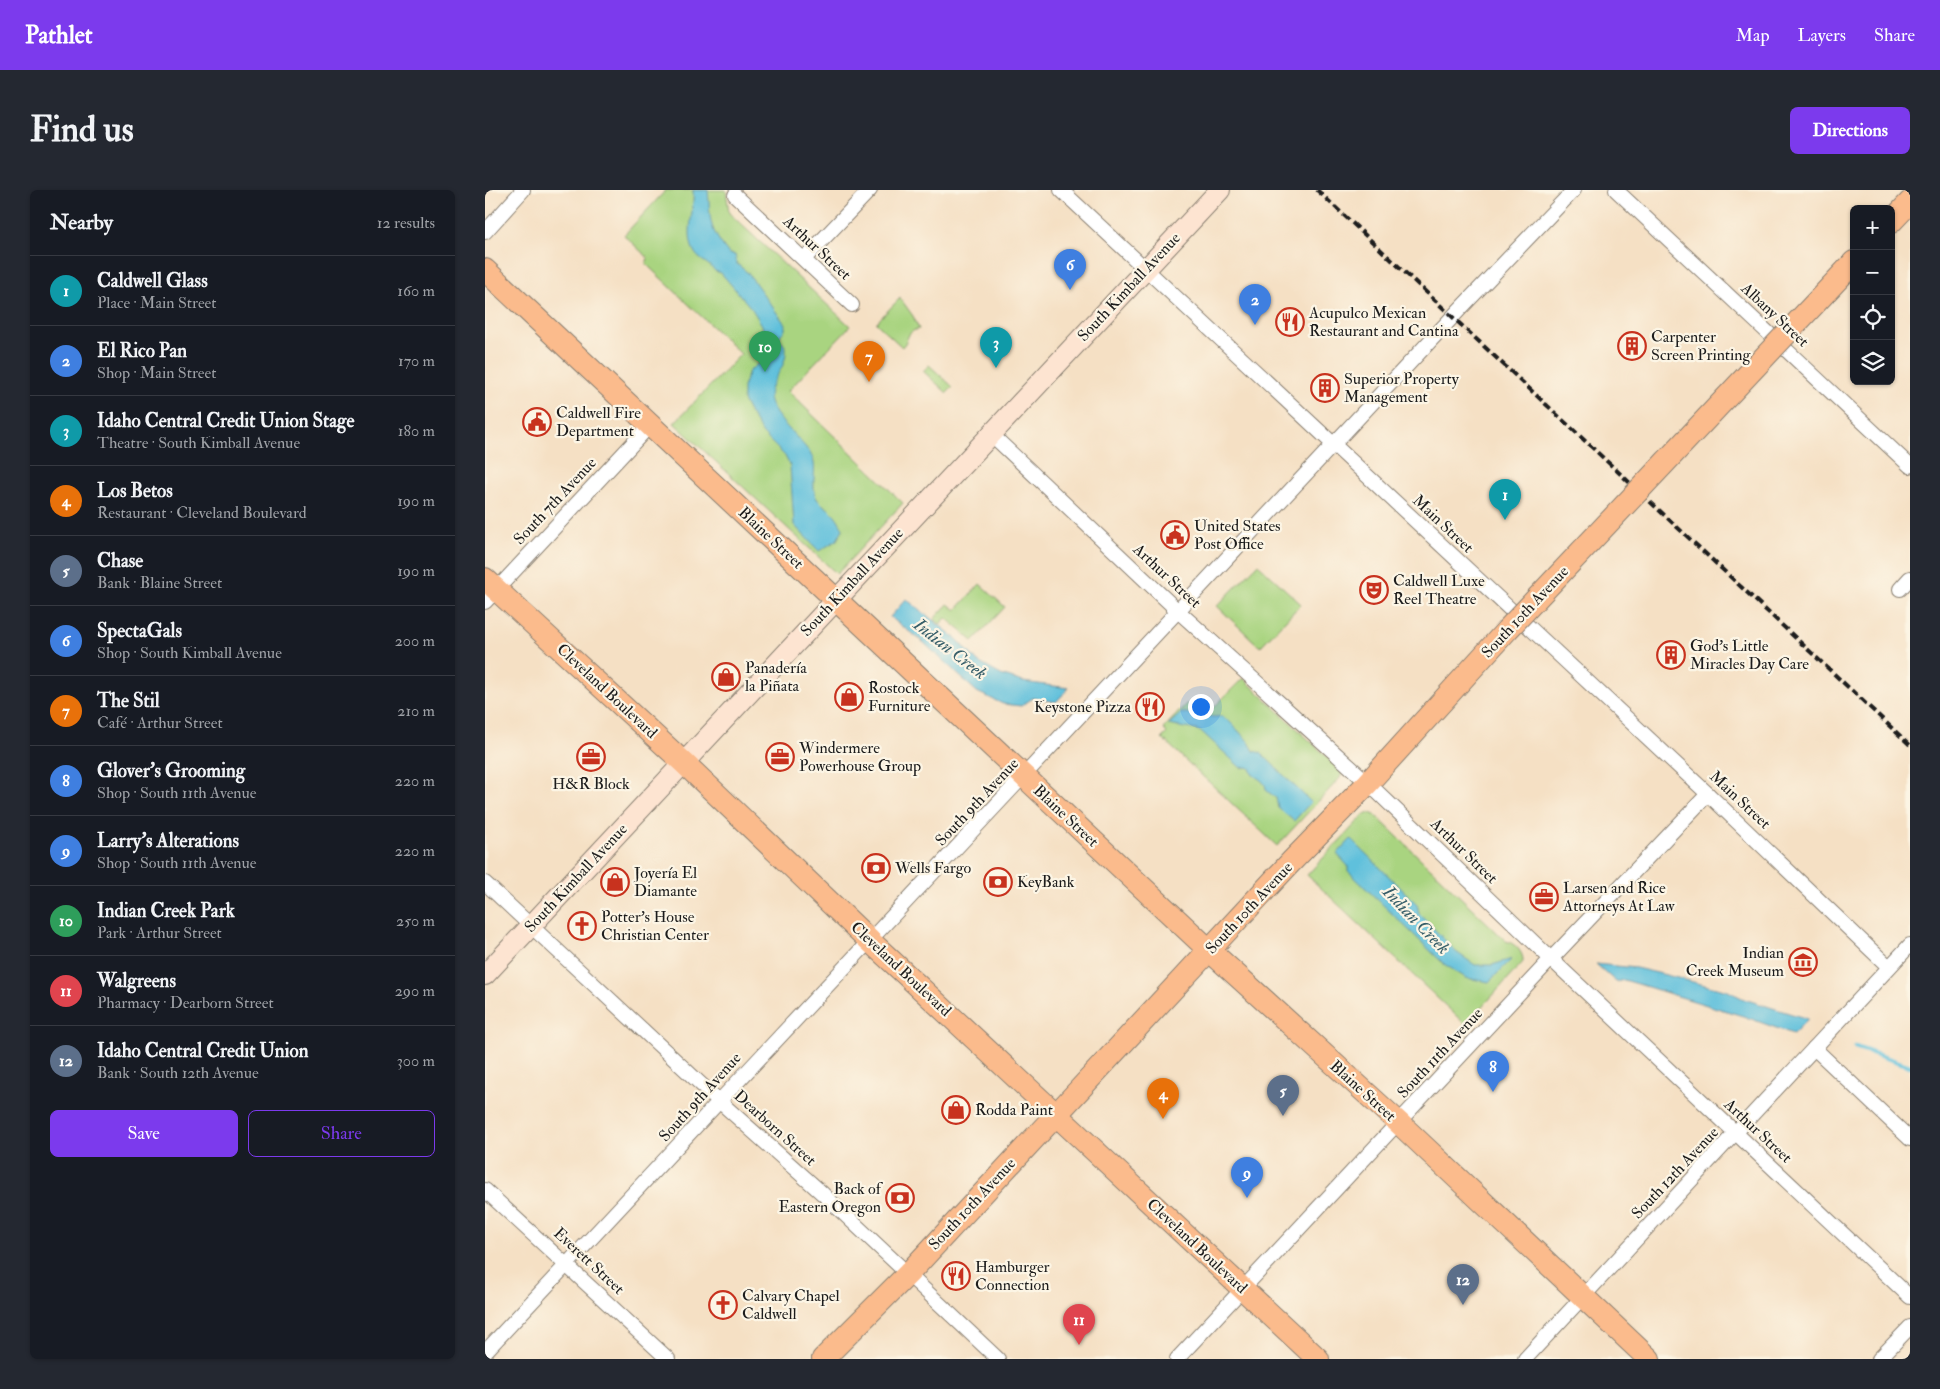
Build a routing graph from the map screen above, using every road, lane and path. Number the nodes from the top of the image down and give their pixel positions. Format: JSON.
{"nodes":[{"id":1,"x":523,"y":190,"type":"edge"},
{"id":2,"x":870,"y":190,"type":"edge"},
{"id":3,"x":1061,"y":190,"type":"edge"},
{"id":4,"x":1220,"y":190,"type":"edge"},
{"id":5,"x":1574,"y":190,"type":"edge"},
{"id":6,"x":1616,"y":190,"type":"edge"},
{"id":7,"x":735,"y":195,"type":"dead end"},
{"id":8,"x":1910,"y":202,"type":"edge"},
{"id":9,"x":1895,"y":218,"type":"edge"},
{"id":10,"x":485,"y":232,"type":"edge"},
{"id":11,"x":804,"y":259,"type":"junction"},
{"id":12,"x":1850,"y":266,"type":"edge"},
{"id":13,"x":1147,"y":269,"type":"junction"},
{"id":14,"x":485,"y":270,"type":"edge"},
{"id":15,"x":852,"y":305,"type":"dead end"},
{"id":16,"x":651,"y":424,"type":"junction"},
{"id":17,"x":991,"y":434,"type":"junction"},
{"id":18,"x":1333,"y":445,"type":"junction"},
{"id":19,"x":1910,"y":466,"type":"edge"},
{"id":20,"x":1910,"y":578,"type":"edge"},
{"id":21,"x":1900,"y":589,"type":"dead end"},
{"id":22,"x":489,"y":590,"type":"edge"},
{"id":23,"x":836,"y":599,"type":"junction"},
{"id":24,"x":1179,"y":611,"type":"junction"},
{"id":25,"x":684,"y":763,"type":"junction"},
{"id":26,"x":1024,"y":777,"type":"junction"},
{"id":27,"x":1368,"y":783,"type":"junction"},
{"id":28,"x":1708,"y":794,"type":"junction"},
{"id":29,"x":485,"y":883,"type":"edge"},
{"id":30,"x":531,"y":925,"type":"junction"},
{"id":31,"x":870,"y":941,"type":"junction"},
{"id":32,"x":1910,"y":945,"type":"edge"},
{"id":33,"x":1209,"y":950,"type":"junction"},
{"id":34,"x":1551,"y":959,"type":"junction"},
{"id":35,"x":1889,"y":967,"type":"junction"},
{"id":36,"x":485,"y":975,"type":"edge"},
{"id":37,"x":1814,"y":1048,"type":"junction"},
{"id":38,"x":719,"y":1101,"type":"junction"},
{"id":39,"x":1056,"y":1114,"type":"junction"},
{"id":40,"x":1399,"y":1123,"type":"junction"},
{"id":41,"x":1736,"y":1134,"type":"junction"},
{"id":42,"x":1910,"y":1139,"type":"edge"},
{"id":43,"x":485,"y":1190,"type":"edge"},
{"id":44,"x":568,"y":1265,"type":"junction"},
{"id":45,"x":907,"y":1274,"type":"junction"},
{"id":46,"x":1243,"y":1290,"type":"junction"},
{"id":47,"x":1582,"y":1297,"type":"junction"},
{"id":48,"x":1910,"y":1297,"type":"edge"},
{"id":49,"x":1910,"y":1327,"type":"edge"},
{"id":50,"x":485,"y":1352,"type":"edge"},
{"id":51,"x":668,"y":1359,"type":"edge"},
{"id":52,"x":823,"y":1359,"type":"edge"},
{"id":53,"x":997,"y":1359,"type":"edge"},
{"id":54,"x":1177,"y":1359,"type":"edge"},
{"id":55,"x":1318,"y":1359,"type":"edge"},
{"id":56,"x":1525,"y":1359,"type":"edge"},
{"id":57,"x":1649,"y":1359,"type":"edge"},
{"id":58,"x":1879,"y":1359,"type":"edge"}],
"edges":[{"from":1,"to":10,"type":"street"},
{"from":2,"to":11,"type":"street"},
{"from":3,"to":13,"type":"street","name":"Main Street"},
{"from":4,"to":13,"type":"street","name":"South Kimball Avenue"},
{"from":5,"to":18,"type":"street","name":"South 9th Avenue"},
{"from":6,"to":19,"type":"street","name":"Albany Street"},
{"from":7,"to":11,"type":"street","name":"Arthur Street"},
{"from":8,"to":9,"type":"main road"},
{"from":11,"to":15,"type":"street","name":"Arthur Street"},
{"from":12,"to":27,"type":"main road","name":"South 10th Avenue","bridge":true},
{"from":13,"to":17,"type":"street","name":"South Kimball Avenue"},
{"from":13,"to":18,"type":"street","name":"Main Street"},
{"from":14,"to":16,"type":"main road","name":"Blaine Street"},
{"from":16,"to":22,"type":"street","name":"South 7th Avenue"},
{"from":16,"to":23,"type":"main road","name":"Blaine Street"},
{"from":17,"to":23,"type":"street","name":"South Kimball Avenue"},
{"from":17,"to":24,"type":"street","name":"Arthur Street"},
{"from":18,"to":24,"type":"street","name":"South 9th Avenue"},
{"from":18,"to":28,"type":"street","name":"Main Street"},
{"from":20,"to":21,"type":"street"},
{"from":22,"to":25,"type":"main road","name":"Cleveland Boulevard"},
{"from":23,"to":25,"type":"street","name":"South Kimball Avenue"},
{"from":23,"to":26,"type":"main road","name":"Blaine Street"},
{"from":24,"to":26,"type":"street","name":"South 9th Avenue"},
{"from":24,"to":27,"type":"street","name":"Arthur Street"},
{"from":25,"to":30,"type":"street","name":"South Kimball Avenue"},
{"from":25,"to":31,"type":"main road","name":"Cleveland Boulevard"},
{"from":26,"to":31,"type":"street","name":"South 9th Avenue"},
{"from":26,"to":33,"type":"main road","name":"Blaine Street"},
{"from":27,"to":33,"type":"main road","name":"South 10th Avenue"},
{"from":27,"to":34,"type":"street","name":"Arthur Street"},
{"from":28,"to":34,"type":"street","name":"South 11th Avenue"},
{"from":28,"to":35,"type":"street","name":"Main Street"},
{"from":29,"to":30,"type":"street","name":"Dearborn Street"},
{"from":30,"to":36,"type":"street","name":"South Kimball Avenue"},
{"from":30,"to":38,"type":"street","name":"Dearborn Street"},
{"from":31,"to":38,"type":"street","name":"South 9th Avenue"},
{"from":31,"to":39,"type":"main road","name":"Cleveland Boulevard"},
{"from":32,"to":35,"type":"street","name":"South 12th Avenue"},
{"from":33,"to":39,"type":"main road","name":"South 10th Avenue"},
{"from":33,"to":40,"type":"main road","name":"Blaine Street"},
{"from":34,"to":40,"type":"street","name":"South 11th Avenue"},
{"from":34,"to":41,"type":"street","name":"Arthur Street"},
{"from":35,"to":37,"type":"street","name":"South 12th Avenue"},
{"from":37,"to":41,"type":"street","name":"South 12th Avenue"},
{"from":37,"to":42,"type":"street"},
{"from":38,"to":44,"type":"street","name":"South 9th Avenue"},
{"from":38,"to":45,"type":"street","name":"Dearborn Street"},
{"from":39,"to":45,"type":"main road","name":"South 10th Avenue"},
{"from":39,"to":46,"type":"main road","name":"Cleveland Boulevard"},
{"from":40,"to":46,"type":"street","name":"South 11th Avenue"},
{"from":40,"to":47,"type":"main road","name":"Blaine Street"},
{"from":41,"to":47,"type":"street","name":"South 12th Avenue"},
{"from":41,"to":48,"type":"street","name":"Arthur Street"},
{"from":43,"to":44,"type":"street","name":"Everett Street"},
{"from":44,"to":50,"type":"street","name":"South 9th Avenue"},
{"from":44,"to":51,"type":"street","name":"Everett Street"},
{"from":45,"to":52,"type":"main road","name":"South 10th Avenue"},
{"from":45,"to":53,"type":"street","name":"Dearborn Street"},
{"from":46,"to":54,"type":"street","name":"South 11th Avenue"},
{"from":46,"to":55,"type":"main road","name":"Cleveland Boulevard"},
{"from":47,"to":56,"type":"street","name":"South 12th Avenue"},
{"from":47,"to":57,"type":"main road","name":"Blaine Street"},
{"from":49,"to":58,"type":"street"}]}
